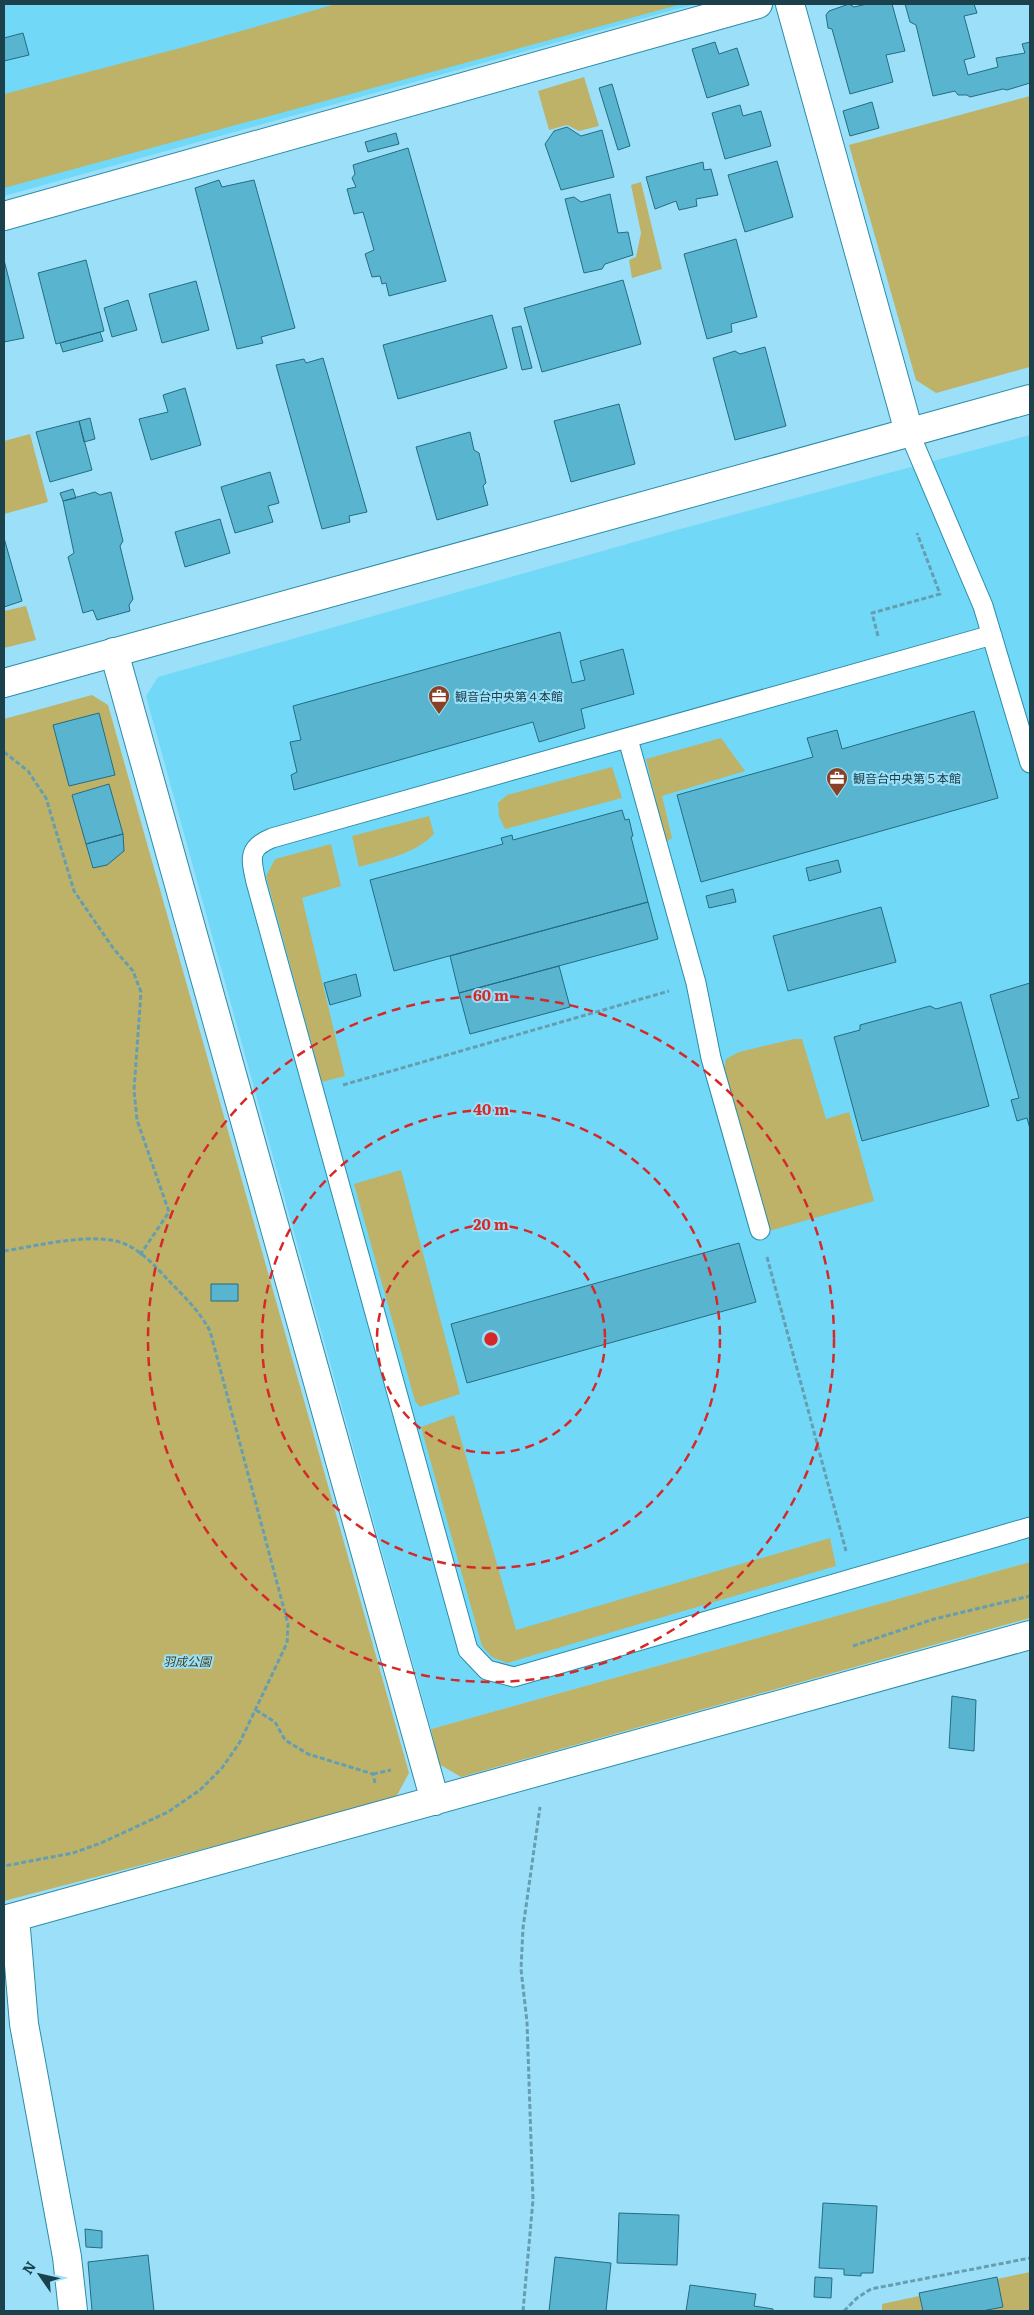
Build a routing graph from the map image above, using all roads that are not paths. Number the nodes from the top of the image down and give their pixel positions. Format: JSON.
{"nodes":[{"id":1,"x":758,"y":4,"type":"edge"},
{"id":2,"x":790,"y":4,"type":"edge"},
{"id":3,"x":4,"y":216,"type":"edge"},
{"id":4,"x":1030,"y":399,"type":"edge"},
{"id":5,"x":909,"y":432,"type":"junction"},
{"id":6,"x":992,"y":635,"type":"junction"},
{"id":7,"x":114,"y":652,"type":"junction"},
{"id":8,"x":4,"y":682,"type":"edge"},
{"id":9,"x":628,"y":739,"type":"junction"},
{"id":10,"x":1030,"y":763,"type":"edge"},
{"id":11,"x":760,"y":1230,"type":"road end"},
{"id":12,"x":1030,"y":1527,"type":"edge"},
{"id":13,"x":1030,"y":1635,"type":"edge"},
{"id":14,"x":435,"y":1801,"type":"junction"},
{"id":15,"x":9,"y":1919,"type":"edge"},
{"id":16,"x":73,"y":2311,"type":"edge"}],
"edges":[{"from":1,"to":3,"type":"street"},
{"from":2,"to":5,"type":"street"},
{"from":4,"to":5,"type":"street"},
{"from":5,"to":6,"type":"lane"},
{"from":5,"to":7,"type":"street"},
{"from":6,"to":9,"type":"lane"},
{"from":6,"to":10,"type":"lane"},
{"from":7,"to":8,"type":"street"},
{"from":7,"to":14,"type":"street"},
{"from":9,"to":11,"type":"lane"},
{"from":9,"to":12,"type":"lane"},
{"from":13,"to":14,"type":"street"},
{"from":14,"to":15,"type":"street"},
{"from":15,"to":16,"type":"street"}]}
